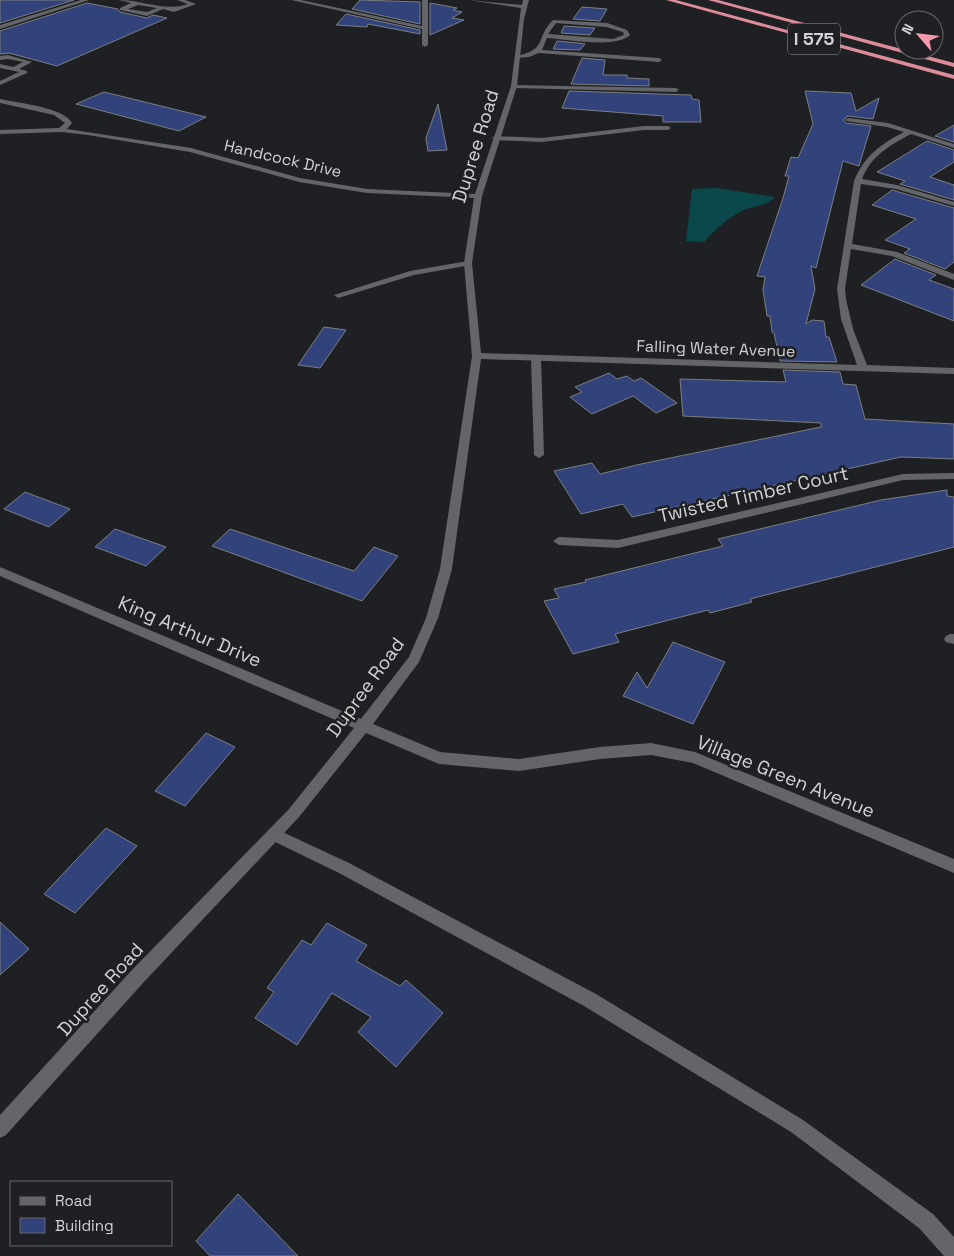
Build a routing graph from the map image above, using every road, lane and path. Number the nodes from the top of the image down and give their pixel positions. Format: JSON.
{"nodes":[{"id":1,"x":86,"y":0,"type":"edge"},
{"id":2,"x":122,"y":0,"type":"edge"},
{"id":3,"x":180,"y":0,"type":"edge"},
{"id":4,"x":294,"y":0,"type":"edge"},
{"id":5,"x":425,"y":0,"type":"edge"},
{"id":6,"x":471,"y":0,"type":"edge"},
{"id":7,"x":670,"y":0,"type":"edge"},
{"id":8,"x":711,"y":0,"type":"edge"},
{"id":9,"x":738,"y":0,"type":"edge"},
{"id":10,"x":137,"y":3,"type":"junction"},
{"id":11,"x":525,"y":3,"type":"edge"},
{"id":12,"x":163,"y":8,"type":"junction"},
{"id":13,"x":2,"y":25,"type":"edge"},
{"id":14,"x":425,"y":28,"type":"junction"},
{"id":15,"x":546,"y":36,"type":"junction"},
{"id":16,"x":894,"y":41,"type":"edge"},
{"id":17,"x":425,"y":46,"type":"dead end"},
{"id":18,"x":599,"y":48,"type":"dead end"},
{"id":19,"x":614,"y":49,"type":"dead end"},
{"id":20,"x":537,"y":51,"type":"junction"},
{"id":21,"x":569,"y":53,"type":"junction"},
{"id":22,"x":518,"y":57,"type":"junction"},
{"id":23,"x":0,"y":58,"type":"edge"},
{"id":24,"x":643,"y":60,"type":"junction"},
{"id":25,"x":659,"y":60,"type":"dead end"},
{"id":26,"x":954,"y":65,"type":"edge"},
{"id":27,"x":0,"y":66,"type":"edge"},
{"id":28,"x":14,"y":69,"type":"junction"},
{"id":29,"x":954,"y":77,"type":"edge"},
{"id":30,"x":0,"y":82,"type":"edge"},
{"id":31,"x":514,"y":86,"type":"junction"},
{"id":32,"x":676,"y":90,"type":"dead end"},
{"id":33,"x":0,"y":102,"type":"edge"},
{"id":34,"x":848,"y":120,"type":"dead end"},
{"id":35,"x":668,"y":128,"type":"dead end"},
{"id":36,"x":61,"y":130,"type":"junction"},
{"id":37,"x":0,"y":132,"type":"edge"},
{"id":38,"x":910,"y":132,"type":"junction"},
{"id":39,"x":496,"y":138,"type":"junction"},
{"id":40,"x":954,"y":146,"type":"edge"},
{"id":41,"x":858,"y":181,"type":"junction"},
{"id":42,"x":478,"y":196,"type":"junction"},
{"id":43,"x":954,"y":204,"type":"edge"},
{"id":44,"x":848,"y":246,"type":"junction"},
{"id":45,"x":468,"y":263,"type":"junction"},
{"id":46,"x":954,"y":277,"type":"edge"},
{"id":47,"x":338,"y":295,"type":"dead end"},
{"id":48,"x":477,"y":356,"type":"junction"},
{"id":49,"x":536,"y":358,"type":"junction"},
{"id":50,"x":863,"y":368,"type":"junction"},
{"id":51,"x":954,"y":372,"type":"edge"},
{"id":52,"x":539,"y":456,"type":"dead end"},
{"id":53,"x":954,"y":476,"type":"edge"},
{"id":54,"x":560,"y":541,"type":"dead end"},
{"id":55,"x":0,"y":570,"type":"edge"},
{"id":56,"x":364,"y":726,"type":"junction"},
{"id":57,"x":274,"y":834,"type":"junction"},
{"id":58,"x":954,"y":866,"type":"edge"},
{"id":59,"x":0,"y":1130,"type":"edge"},
{"id":60,"x":954,"y":1252,"type":"edge"}],
"edges":[{"from":1,"to":13,"type":"street"},
{"from":2,"to":10,"type":"street"},
{"from":3,"to":12,"type":"street"},
{"from":4,"to":14,"type":"street"},
{"from":5,"to":14,"type":"street"},
{"from":6,"to":11,"type":"street"},
{"from":7,"to":29,"type":"highway","number":"I 575"},
{"from":8,"to":26,"type":"highway"},
{"from":9,"to":16,"type":"highway","number":"I 575"},
{"from":10,"to":12,"type":"street"},
{"from":10,"to":12,"type":"street"},
{"from":11,"to":22,"type":"street","name":"Dupree Road"},
{"from":14,"to":17,"type":"street"},
{"from":15,"to":15,"type":"street"},
{"from":15,"to":20,"type":"street"},
{"from":18,"to":21,"type":"street"},
{"from":19,"to":24,"type":"street"},
{"from":20,"to":21,"type":"street"},
{"from":20,"to":22,"type":"street"},
{"from":21,"to":24,"type":"street"},
{"from":22,"to":31,"type":"street","name":"Dupree Road"},
{"from":23,"to":28,"type":"street"},
{"from":24,"to":25,"type":"street"},
{"from":27,"to":28,"type":"street"},
{"from":28,"to":30,"type":"street"},
{"from":31,"to":32,"type":"street"},
{"from":31,"to":39,"type":"street","name":"Dupree Road"},
{"from":33,"to":36,"type":"street"},
{"from":34,"to":38,"type":"street"},
{"from":35,"to":39,"type":"street"},
{"from":36,"to":37,"type":"street","name":"Handcock Drive"},
{"from":36,"to":42,"type":"street","name":"Handcock Drive"},
{"from":38,"to":40,"type":"street"},
{"from":38,"to":41,"type":"street"},
{"from":39,"to":42,"type":"street","name":"Dupree Road"},
{"from":41,"to":43,"type":"street"},
{"from":41,"to":44,"type":"street"},
{"from":42,"to":45,"type":"street","name":"Dupree Road"},
{"from":44,"to":46,"type":"street"},
{"from":44,"to":50,"type":"street"},
{"from":45,"to":47,"type":"street"},
{"from":45,"to":48,"type":"street","name":"Dupree Road"},
{"from":48,"to":49,"type":"street","name":"Falling Water Avenue"},
{"from":48,"to":56,"type":"street","name":"Dupree Road"},
{"from":49,"to":50,"type":"street","name":"Falling Water Avenue"},
{"from":49,"to":52,"type":"street"},
{"from":50,"to":51,"type":"street","name":"Falling Water Avenue"},
{"from":53,"to":54,"type":"street","name":"Twisted Timber Court"},
{"from":55,"to":56,"type":"street","name":"King Arthur Drive"},
{"from":56,"to":57,"type":"street","name":"Dupree Road"},
{"from":56,"to":58,"type":"street","name":"Village Green Avenue"},
{"from":57,"to":59,"type":"street","name":"Dupree Road"},
{"from":57,"to":60,"type":"street"}]}
